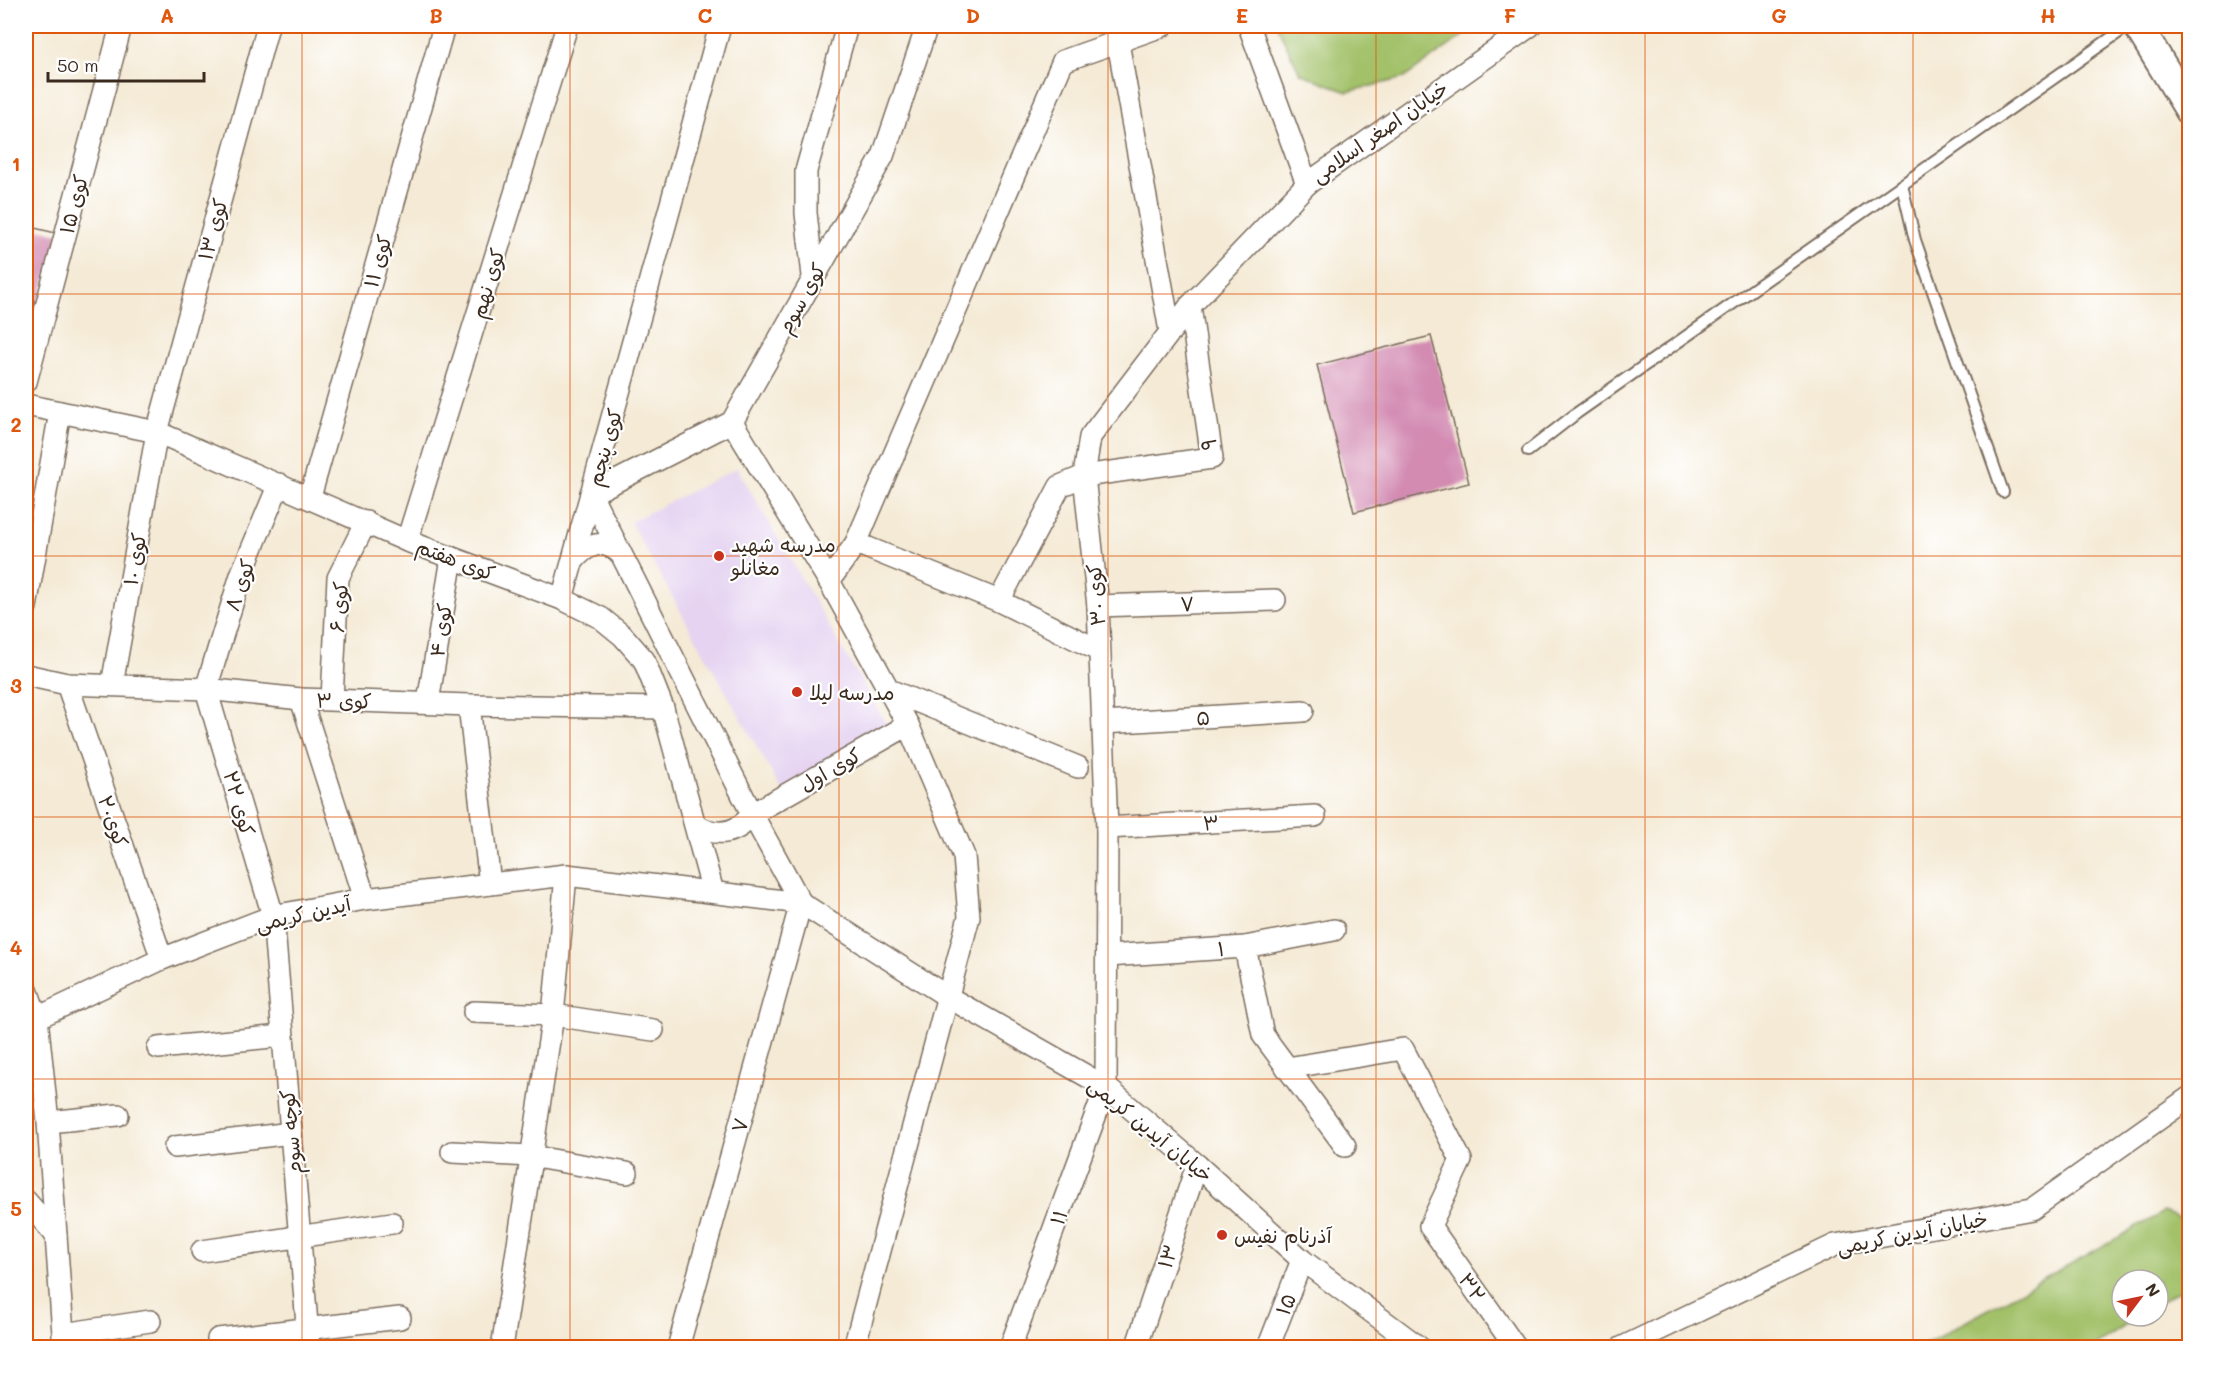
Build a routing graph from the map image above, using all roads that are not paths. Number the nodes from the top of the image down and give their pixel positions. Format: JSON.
{"nodes":[{"id":1,"x":121,"y":26,"type":"edge"},
{"id":2,"x":268,"y":26,"type":"edge"},
{"id":3,"x":444,"y":26,"type":"edge"},
{"id":4,"x":567,"y":26,"type":"edge"},
{"id":5,"x":720,"y":26,"type":"edge"},
{"id":6,"x":847,"y":26,"type":"edge"},
{"id":7,"x":927,"y":26,"type":"edge"},
{"id":8,"x":1162,"y":26,"type":"edge"},
{"id":9,"x":1249,"y":26,"type":"edge"},
{"id":10,"x":1530,"y":26,"type":"edge"},
{"id":11,"x":2128,"y":26,"type":"edge"},
{"id":12,"x":2138,"y":26,"type":"edge"},
{"id":13,"x":1116,"y":32,"type":"edge"},
{"id":14,"x":2190,"y":111,"type":"edge"},
{"id":15,"x":1307,"y":184,"type":"junction"},
{"id":16,"x":1902,"y":185,"type":"junction"},
{"id":17,"x":813,"y":276,"type":"junction"},
{"id":18,"x":1190,"y":306,"type":"junction"},
{"id":19,"x":1170,"y":331,"type":"junction"},
{"id":20,"x":26,"y":382,"type":"edge"},
{"id":21,"x":26,"y":405,"type":"edge"},
{"id":22,"x":60,"y":412,"type":"junction"},
{"id":23,"x":732,"y":422,"type":"junction"},
{"id":24,"x":157,"y":432,"type":"junction"},
{"id":25,"x":1528,"y":451,"type":"dead end"},
{"id":26,"x":1084,"y":476,"type":"junction"},
{"id":27,"x":279,"y":484,"type":"junction"},
{"id":28,"x":2003,"y":492,"type":"dead end"},
{"id":29,"x":591,"y":494,"type":"junction"},
{"id":30,"x":310,"y":497,"type":"junction"},
{"id":31,"x":366,"y":522,"type":"junction"},
{"id":32,"x":407,"y":541,"type":"junction"},
{"id":33,"x":856,"y":543,"type":"junction"},
{"id":34,"x":620,"y":553,"type":"junction"},
{"id":35,"x":452,"y":558,"type":"junction"},
{"id":36,"x":573,"y":561,"type":"junction"},
{"id":37,"x":829,"y":581,"type":"junction"},
{"id":38,"x":562,"y":599,"type":"junction"},
{"id":39,"x":1275,"y":600,"type":"dead end"},
{"id":40,"x":999,"y":601,"type":"junction"},
{"id":41,"x":1098,"y":606,"type":"junction"},
{"id":42,"x":26,"y":607,"type":"edge"},
{"id":43,"x":1098,"y":650,"type":"junction"},
{"id":44,"x":26,"y":675,"type":"edge"},
{"id":45,"x":67,"y":684,"type":"junction"},
{"id":46,"x":112,"y":685,"type":"junction"},
{"id":47,"x":206,"y":689,"type":"junction"},
{"id":48,"x":889,"y":690,"type":"junction"},
{"id":49,"x":301,"y":699,"type":"junction"},
{"id":50,"x":332,"y":699,"type":"junction"},
{"id":51,"x":428,"y":702,"type":"junction"},
{"id":52,"x":469,"y":705,"type":"junction"},
{"id":53,"x":663,"y":708,"type":"junction"},
{"id":54,"x":1303,"y":711,"type":"dead end"},
{"id":55,"x":1103,"y":723,"type":"junction"},
{"id":56,"x":908,"y":725,"type":"junction"},
{"id":57,"x":1078,"y":766,"type":"dead end"},
{"id":58,"x":752,"y":814,"type":"junction"},
{"id":59,"x":1315,"y":816,"type":"dead end"},
{"id":60,"x":696,"y":826,"type":"junction"},
{"id":61,"x":1107,"y":828,"type":"junction"},
{"id":62,"x":566,"y":875,"type":"junction"},
{"id":63,"x":490,"y":884,"type":"junction"},
{"id":64,"x":713,"y":892,"type":"junction"},
{"id":65,"x":365,"y":899,"type":"junction"},
{"id":66,"x":801,"y":903,"type":"junction"},
{"id":67,"x":273,"y":916,"type":"junction"},
{"id":68,"x":1334,"y":930,"type":"dead end"},
{"id":69,"x":1245,"y":947,"type":"junction"},
{"id":70,"x":1107,"y":956,"type":"junction"},
{"id":71,"x":162,"y":959,"type":"junction"},
{"id":72,"x":26,"y":987,"type":"edge"},
{"id":73,"x":948,"y":997,"type":"junction"},
{"id":74,"x":474,"y":1012,"type":"dead end"},
{"id":75,"x":553,"y":1015,"type":"junction"},
{"id":76,"x":31,"y":1022,"type":"edge"},
{"id":77,"x":653,"y":1030,"type":"dead end"},
{"id":78,"x":282,"y":1036,"type":"junction"},
{"id":79,"x":159,"y":1048,"type":"dead end"},
{"id":80,"x":1287,"y":1068,"type":"junction"},
{"id":81,"x":1106,"y":1087,"type":"junction"},
{"id":82,"x":2190,"y":1097,"type":"edge"},
{"id":83,"x":118,"y":1115,"type":"dead end"},
{"id":84,"x":48,"y":1122,"type":"junction"},
{"id":85,"x":291,"y":1133,"type":"junction"},
{"id":86,"x":1345,"y":1146,"type":"dead end"},
{"id":87,"x":175,"y":1147,"type":"dead end"},
{"id":88,"x":452,"y":1152,"type":"dead end"},
{"id":89,"x":530,"y":1156,"type":"junction"},
{"id":90,"x":1197,"y":1165,"type":"junction"},
{"id":91,"x":627,"y":1173,"type":"dead end"},
{"id":92,"x":26,"y":1201,"type":"edge"},
{"id":93,"x":392,"y":1223,"type":"dead end"},
{"id":94,"x":56,"y":1235,"type":"junction"},
{"id":95,"x":298,"y":1236,"type":"junction"},
{"id":96,"x":202,"y":1251,"type":"dead end"},
{"id":97,"x":1302,"y":1260,"type":"junction"},
{"id":98,"x":400,"y":1318,"type":"dead end"},
{"id":99,"x":150,"y":1321,"type":"dead end"},
{"id":100,"x":308,"y":1338,"type":"edge"},
{"id":101,"x":218,"y":1339,"type":"dead end"},
{"id":102,"x":64,"y":1341,"type":"edge"},
{"id":103,"x":502,"y":1347,"type":"edge"},
{"id":104,"x":678,"y":1347,"type":"edge"},
{"id":105,"x":854,"y":1347,"type":"edge"},
{"id":106,"x":1010,"y":1347,"type":"edge"},
{"id":107,"x":1136,"y":1347,"type":"edge"},
{"id":108,"x":1268,"y":1347,"type":"edge"},
{"id":109,"x":1420,"y":1347,"type":"edge"},
{"id":110,"x":1516,"y":1347,"type":"edge"},
{"id":111,"x":1621,"y":1347,"type":"edge"}],
"edges":[{"from":1,"to":20,"type":"street","name":"کوی ۱۵"},
{"from":2,"to":24,"type":"street","name":"کوی ۱۳"},
{"from":3,"to":30,"type":"street","name":"کوی ۱۱"},
{"from":4,"to":32,"type":"street","name":"کوی نهم"},
{"from":5,"to":29,"type":"street","name":"کوی پنجم"},
{"from":6,"to":17,"type":"street"},
{"from":7,"to":17,"type":"street","name":"کوی سوم"},
{"from":8,"to":13,"type":"street"},
{"from":9,"to":15,"type":"street","name":"خیابان اصغر اسلامی"},
{"from":10,"to":15,"type":"street","name":"خیابان اصغر اسلامی"},
{"from":11,"to":16,"type":"lane"},
{"from":12,"to":14,"type":"main road"},
{"from":13,"to":19,"type":"street"},
{"from":13,"to":33,"type":"street"},
{"from":15,"to":18,"type":"street","name":"کوی ۳۰"},
{"from":16,"to":25,"type":"lane"},
{"from":16,"to":28,"type":"lane"},
{"from":17,"to":23,"type":"street","name":"کوی سوم"},
{"from":18,"to":19,"type":"street","name":"کوی ۳۰"},
{"from":18,"to":26,"type":"street","name":"۹"},
{"from":19,"to":26,"type":"street","name":"کوی ۳۰"},
{"from":21,"to":22,"type":"street","name":"کوی هفتم"},
{"from":22,"to":24,"type":"street","name":"کوی هفتم"},
{"from":22,"to":42,"type":"street"},
{"from":23,"to":29,"type":"street"},
{"from":23,"to":37,"type":"street"},
{"from":24,"to":27,"type":"street","name":"کوی هفتم"},
{"from":24,"to":46,"type":"street","name":"کوی ۱۰"},
{"from":26,"to":40,"type":"street"},
{"from":26,"to":41,"type":"street","name":"کوی ۳۰"},
{"from":27,"to":30,"type":"street","name":"کوی هفتم"},
{"from":27,"to":47,"type":"street","name":"کوی ۸"},
{"from":29,"to":34,"type":"street","name":"کوی پنجم"},
{"from":29,"to":36,"type":"street"},
{"from":30,"to":31,"type":"street","name":"کوی هفتم"},
{"from":31,"to":32,"type":"street","name":"کوی هفتم"},
{"from":31,"to":50,"type":"street","name":"کوی ۶"},
{"from":32,"to":35,"type":"street","name":"کوی هفتم"},
{"from":33,"to":37,"type":"street"},
{"from":33,"to":40,"type":"street"},
{"from":34,"to":36,"type":"street"},
{"from":34,"to":58,"type":"street","name":"کوی پنجم"},
{"from":35,"to":38,"type":"street","name":"کوی هفتم"},
{"from":35,"to":51,"type":"street","name":"کوی ۴"},
{"from":36,"to":38,"type":"street"},
{"from":37,"to":48,"type":"street"},
{"from":38,"to":53,"type":"street","name":"کوی هفتم"},
{"from":39,"to":41,"type":"street","name":"۷"},
{"from":40,"to":43,"type":"street"},
{"from":41,"to":43,"type":"street","name":"کوی ۳۰"},
{"from":43,"to":55,"type":"street","name":"کوی ۳۰"},
{"from":44,"to":45,"type":"street","name":"کوی ۳"},
{"from":45,"to":46,"type":"street","name":"کوی ۳"},
{"from":45,"to":71,"type":"street","name":"کوی۲۰"},
{"from":46,"to":47,"type":"street","name":"کوی ۳"},
{"from":47,"to":49,"type":"street","name":"کوی ۳"},
{"from":47,"to":67,"type":"street","name":"کوی ۲۲"},
{"from":48,"to":56,"type":"street"},
{"from":48,"to":57,"type":"street"},
{"from":49,"to":50,"type":"street","name":"کوی ۳"},
{"from":49,"to":65,"type":"street"},
{"from":50,"to":51,"type":"street","name":"کوی ۳"},
{"from":51,"to":52,"type":"street","name":"کوی ۳"},
{"from":52,"to":53,"type":"street","name":"کوی ۳"},
{"from":52,"to":63,"type":"street"},
{"from":53,"to":60,"type":"street","name":"کوی هفتم"},
{"from":54,"to":55,"type":"street","name":"۵"},
{"from":55,"to":61,"type":"street","name":"کوی ۳۰"},
{"from":56,"to":58,"type":"street","name":"کوی اول"},
{"from":56,"to":73,"type":"street"},
{"from":58,"to":60,"type":"street","name":"کوی اول"},
{"from":58,"to":66,"type":"street","name":"کوی پنجم"},
{"from":59,"to":61,"type":"street","name":"۳"},
{"from":60,"to":64,"type":"street","name":"کوی هفتم"},
{"from":61,"to":70,"type":"street","name":"کوی ۳۰"},
{"from":62,"to":63,"type":"street","name":"آیدین کریمی"},
{"from":62,"to":64,"type":"street","name":"آیدین کریمی"},
{"from":62,"to":75,"type":"street"},
{"from":63,"to":65,"type":"street","name":"آیدین کریمی"},
{"from":64,"to":66,"type":"street","name":"آیدین کریمی"},
{"from":65,"to":67,"type":"street","name":"آیدین کریمی"},
{"from":66,"to":73,"type":"street","name":"خیابان آیدین کریمی"},
{"from":66,"to":104,"type":"street","name":"۷"},
{"from":67,"to":71,"type":"street","name":"آیدین کریمی"},
{"from":67,"to":78,"type":"street","name":"کوچه سوم"},
{"from":68,"to":69,"type":"street","name":"۱"},
{"from":69,"to":70,"type":"street","name":"۱"},
{"from":69,"to":80,"type":"street"},
{"from":70,"to":81,"type":"street","name":"کوی ۳۰"},
{"from":71,"to":76,"type":"street","name":"آیدین کریمی"},
{"from":72,"to":76,"type":"street"},
{"from":73,"to":81,"type":"street","name":"خیابان آیدین کریمی"},
{"from":73,"to":105,"type":"street"},
{"from":74,"to":75,"type":"street"},
{"from":75,"to":77,"type":"street"},
{"from":75,"to":89,"type":"street"},
{"from":76,"to":84,"type":"street"},
{"from":78,"to":79,"type":"street"},
{"from":78,"to":85,"type":"street","name":"کوچه سوم"},
{"from":80,"to":86,"type":"street"},
{"from":80,"to":110,"type":"street","name":"۳۲"},
{"from":81,"to":90,"type":"street","name":"خیابان آیدین کریمی"},
{"from":81,"to":106,"type":"street","name":"۱۱"},
{"from":82,"to":111,"type":"street","name":"خیابان آیدین کریمی"},
{"from":83,"to":84,"type":"street"},
{"from":84,"to":94,"type":"street"},
{"from":85,"to":87,"type":"street"},
{"from":85,"to":95,"type":"street","name":"کوچه سوم"},
{"from":88,"to":89,"type":"street"},
{"from":89,"to":91,"type":"street"},
{"from":89,"to":103,"type":"street"},
{"from":90,"to":97,"type":"street","name":"خیابان آیدین کریمی"},
{"from":90,"to":107,"type":"street","name":"۱۳"},
{"from":92,"to":94,"type":"street"},
{"from":93,"to":95,"type":"street"},
{"from":94,"to":102,"type":"street"},
{"from":95,"to":96,"type":"street"},
{"from":95,"to":100,"type":"street","name":"کوچه سوم"},
{"from":97,"to":108,"type":"street","name":"۱۵"},
{"from":97,"to":109,"type":"street","name":"خیابان آیدین کریمی"},
{"from":98,"to":100,"type":"street"},
{"from":99,"to":102,"type":"street"},
{"from":100,"to":101,"type":"street"}]}
